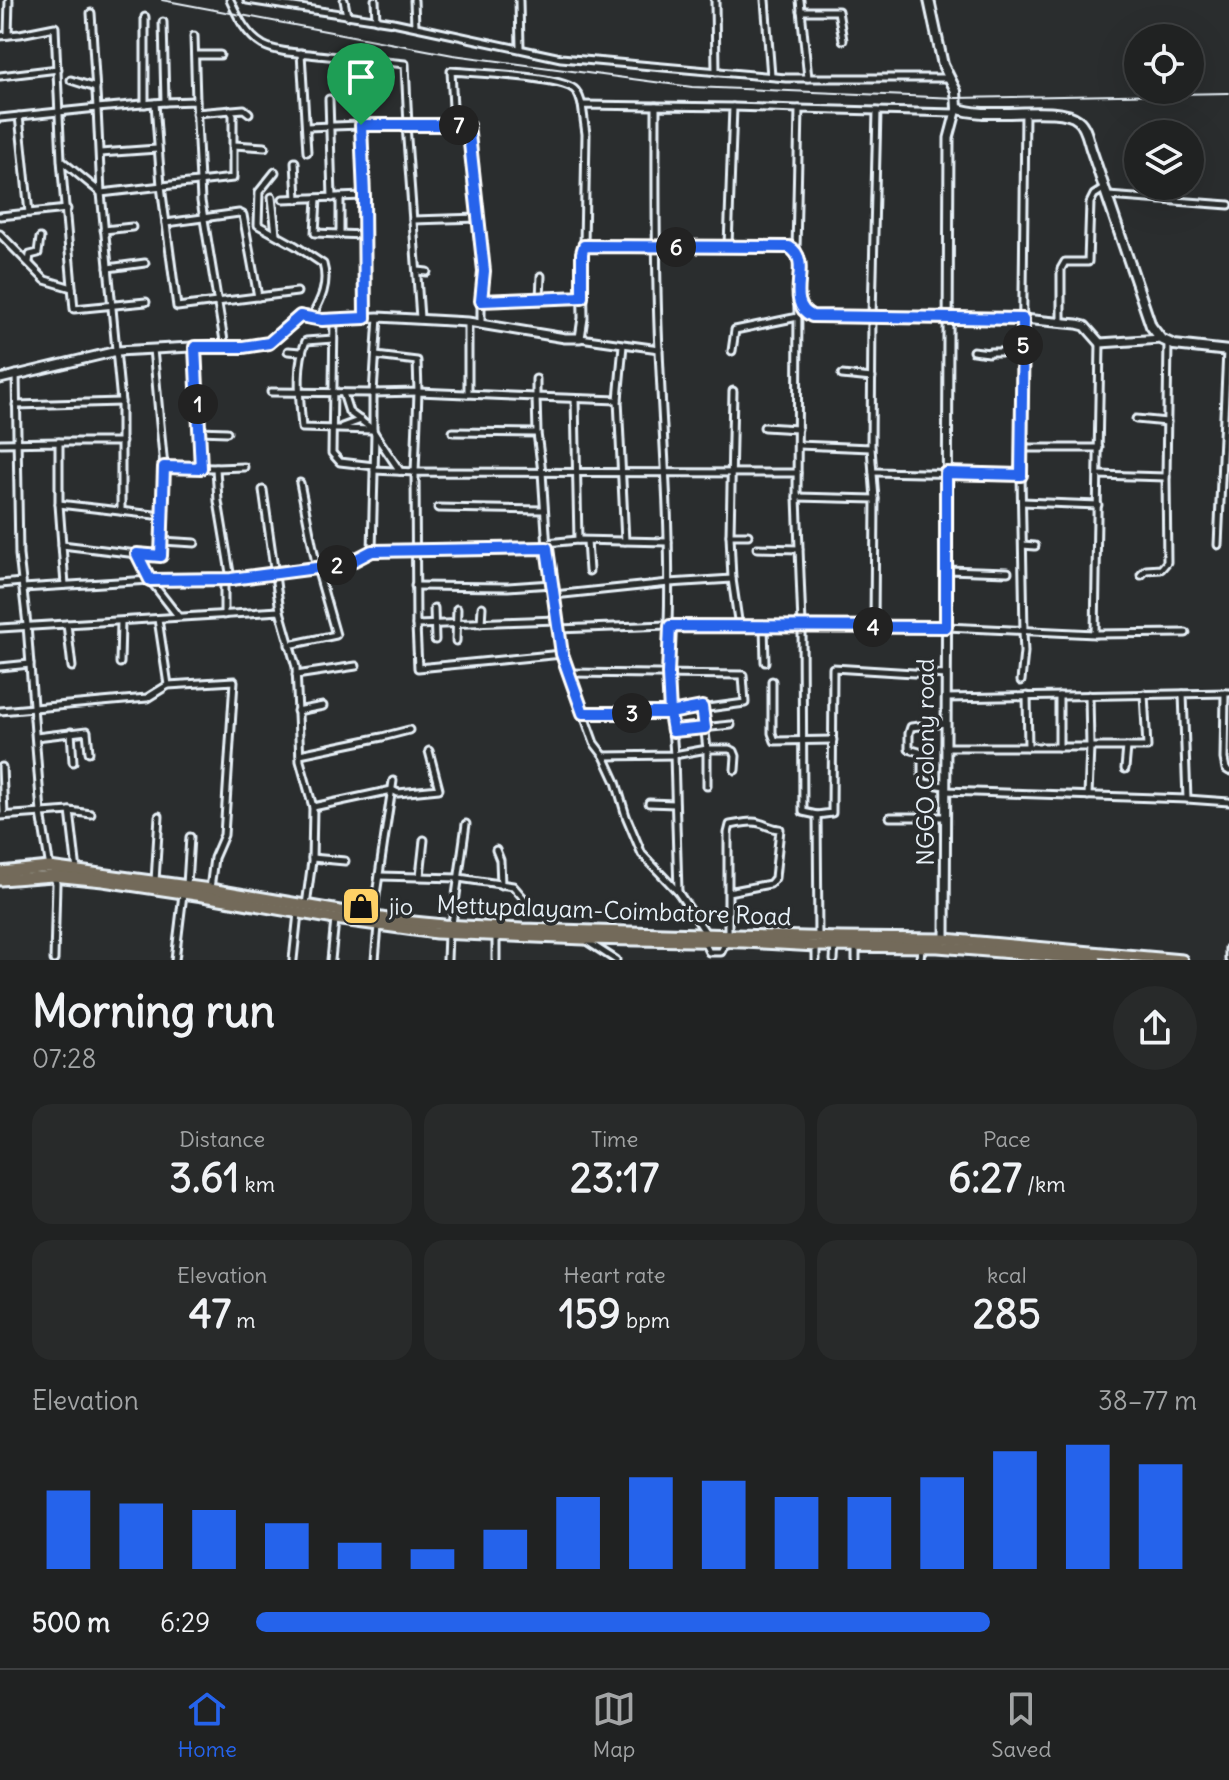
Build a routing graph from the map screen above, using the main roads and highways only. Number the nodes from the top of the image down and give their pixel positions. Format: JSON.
{"nodes":[{"id":1,"x":929,"y":0,"type":"edge"},
{"id":2,"x":1228,"y":351,"type":"edge"},
{"id":3,"x":0,"y":872,"type":"edge"},
{"id":4,"x":51,"y":872,"type":"junction"},
{"id":5,"x":0,"y":880,"type":"edge"},
{"id":6,"x":185,"y":889,"type":"junction"},
{"id":7,"x":302,"y":909,"type":"junction"},
{"id":8,"x":376,"y":921,"type":"junction"},
{"id":9,"x":450,"y":929,"type":"junction"},
{"id":10,"x":596,"y":935,"type":"junction"},
{"id":11,"x":817,"y":942,"type":"junction"},
{"id":12,"x":945,"y":943,"type":"junction"},
{"id":13,"x":973,"y":955,"type":"edge"},
{"id":14,"x":1096,"y":960,"type":"edge"},
{"id":15,"x":1182,"y":960,"type":"edge"}],
"edges":[{"from":1,"to":2,"type":"main road"},
{"from":3,"to":4,"type":"highway","name":"Mettupalayam-Coimbatore Road"},
{"from":4,"to":5,"type":"highway"},
{"from":4,"to":6,"type":"highway"},
{"from":4,"to":6,"type":"highway","name":"Mettupalayam-Coimbatore Road"},
{"from":6,"to":7,"type":"highway"},
{"from":6,"to":7,"type":"highway","name":"Mettupalayam-Coimbatore Road"},
{"from":7,"to":8,"type":"highway","name":"Mettupalayam-Coimbatore Road"},
{"from":7,"to":8,"type":"highway"},
{"from":8,"to":9,"type":"highway","name":"Mettupalayam-Coimbatore Road"},
{"from":9,"to":10,"type":"highway","name":"Mettupalayam-Coimbatore Road"},
{"from":9,"to":10,"type":"highway"},
{"from":10,"to":11,"type":"highway","name":"Mettupalayam-Coimbatore Road"},
{"from":11,"to":12,"type":"highway","name":"Mettupalayam-Coimbatore Road"},
{"from":11,"to":12,"type":"highway"},
{"from":12,"to":13,"type":"highway"},
{"from":12,"to":15,"type":"highway","name":"Mettupalayam-Coimbatore Road"},
{"from":13,"to":14,"type":"highway"}]}
